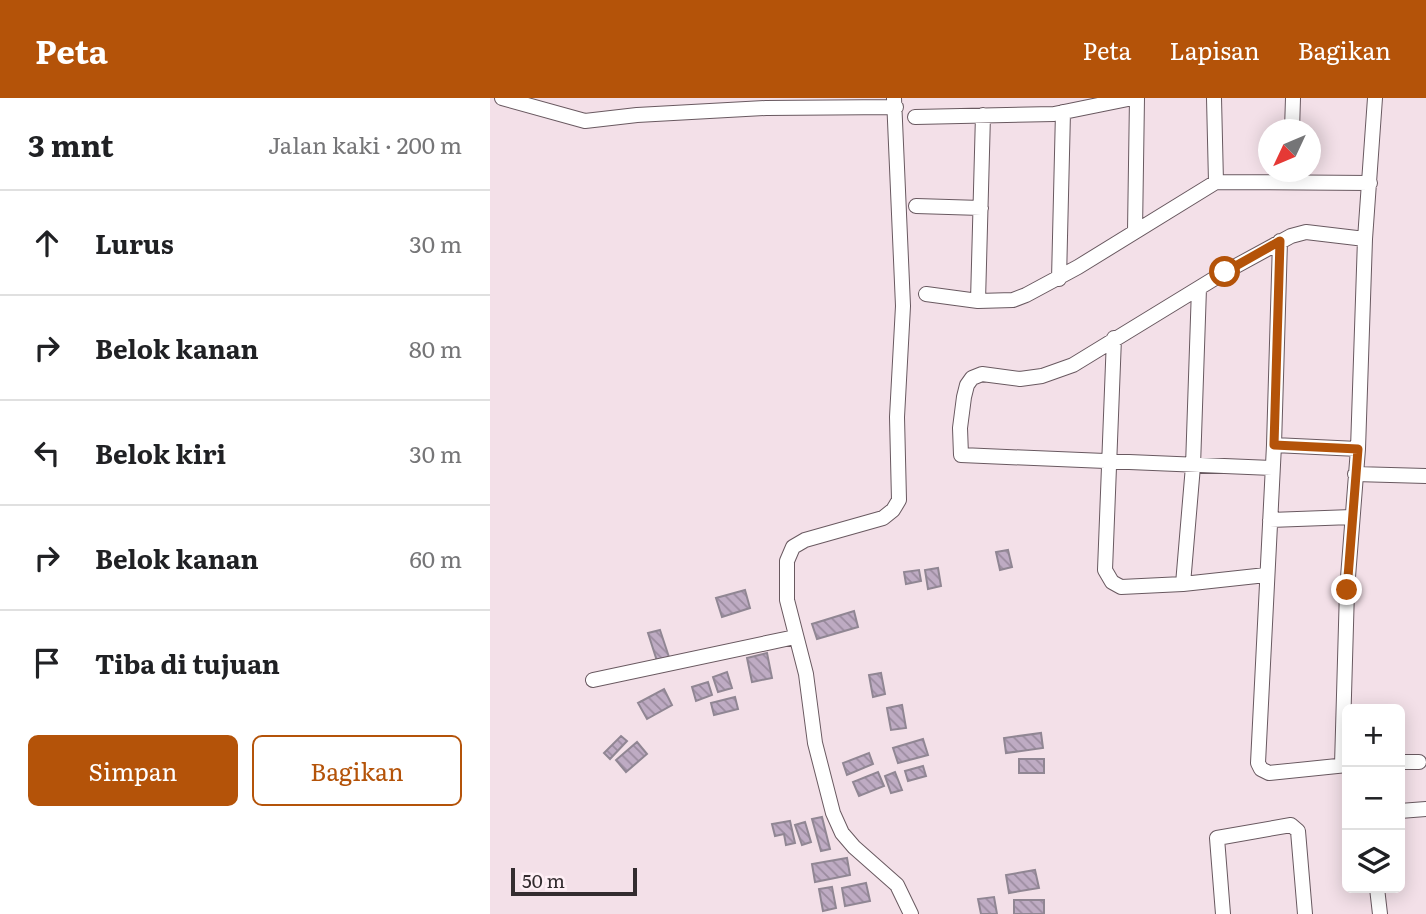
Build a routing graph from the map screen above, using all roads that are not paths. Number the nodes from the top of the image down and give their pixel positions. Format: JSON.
{"nodes":[{"id":1,"x":502,"y":98,"type":"edge"},
{"id":2,"x":1135,"y":98,"type":"edge"},
{"id":3,"x":1214,"y":98,"type":"edge"},
{"id":4,"x":1293,"y":98,"type":"edge"},
{"id":5,"x":1375,"y":98,"type":"edge"},
{"id":6,"x":895,"y":102,"type":"edge"},
{"id":7,"x":1063,"y":112,"type":"junction"},
{"id":8,"x":983,"y":115,"type":"junction"},
{"id":9,"x":915,"y":117,"type":"dead end"},
{"id":10,"x":1292,"y":119,"type":"edge"},
{"id":11,"x":1258,"y":179,"type":"edge"},
{"id":12,"x":1321,"y":179,"type":"edge"},
{"id":13,"x":1216,"y":182,"type":"junction"},
{"id":14,"x":1370,"y":183,"type":"junction"},
{"id":15,"x":916,"y":206,"type":"dead end"},
{"id":16,"x":981,"y":208,"type":"junction"},
{"id":17,"x":1135,"y":231,"type":"junction"},
{"id":18,"x":1365,"y":239,"type":"junction"},
{"id":19,"x":1280,"y":241,"type":"junction"},
{"id":20,"x":1059,"y":279,"type":"junction"},
{"id":21,"x":1199,"y":288,"type":"junction"},
{"id":22,"x":926,"y":294,"type":"dead end"},
{"id":23,"x":978,"y":301,"type":"junction"},
{"id":24,"x":1114,"y":338,"type":"junction"},
{"id":25,"x":1274,"y":445,"type":"junction"},
{"id":26,"x":1358,"y":449,"type":"junction"},
{"id":27,"x":1111,"y":460,"type":"junction"},
{"id":28,"x":1193,"y":466,"type":"junction"},
{"id":29,"x":1272,"y":468,"type":"junction"},
{"id":30,"x":1355,"y":474,"type":"junction"},
{"id":31,"x":1426,"y":476,"type":"edge"},
{"id":32,"x":1352,"y":517,"type":"junction"},
{"id":33,"x":1270,"y":520,"type":"junction"},
{"id":34,"x":1266,"y":575,"type":"junction"},
{"id":35,"x":1183,"y":584,"type":"junction"},
{"id":36,"x":795,"y":637,"type":"junction"},
{"id":37,"x":593,"y":680,"type":"dead end"},
{"id":38,"x":1346,"y":704,"type":"edge"},
{"id":39,"x":1405,"y":762,"type":"edge"},
{"id":40,"x":1419,"y":762,"type":"dead end"},
{"id":41,"x":1342,"y":765,"type":"edge"},
{"id":42,"x":1426,"y":810,"type":"edge"},
{"id":43,"x":1405,"y":811,"type":"edge"},
{"id":44,"x":1378,"y":893,"type":"edge"},
{"id":45,"x":911,"y":914,"type":"edge"},
{"id":46,"x":1223,"y":914,"type":"edge"},
{"id":47,"x":1305,"y":914,"type":"edge"},
{"id":48,"x":1380,"y":914,"type":"edge"}],
"edges":[{"from":1,"to":6,"type":"street"},
{"from":2,"to":7,"type":"street"},
{"from":2,"to":17,"type":"street"},
{"from":3,"to":13,"type":"street"},
{"from":4,"to":10,"type":"street"},
{"from":5,"to":14,"type":"street"},
{"from":6,"to":36,"type":"street"},
{"from":7,"to":8,"type":"street"},
{"from":7,"to":20,"type":"street"},
{"from":8,"to":9,"type":"street"},
{"from":8,"to":16,"type":"street"},
{"from":11,"to":13,"type":"street"},
{"from":12,"to":14,"type":"street"},
{"from":13,"to":17,"type":"street"},
{"from":14,"to":18,"type":"street"},
{"from":15,"to":16,"type":"street"},
{"from":16,"to":23,"type":"street"},
{"from":17,"to":20,"type":"street"},
{"from":18,"to":19,"type":"street"},
{"from":18,"to":26,"type":"street"},
{"from":19,"to":21,"type":"street"},
{"from":19,"to":25,"type":"street"},
{"from":20,"to":23,"type":"street"},
{"from":21,"to":24,"type":"street"},
{"from":21,"to":28,"type":"street"},
{"from":22,"to":23,"type":"street"},
{"from":24,"to":27,"type":"street"},
{"from":24,"to":27,"type":"street"},
{"from":25,"to":26,"type":"street"},
{"from":25,"to":29,"type":"street"},
{"from":26,"to":30,"type":"street"},
{"from":27,"to":28,"type":"street"},
{"from":27,"to":35,"type":"street"},
{"from":28,"to":29,"type":"street"},
{"from":28,"to":35,"type":"street"},
{"from":29,"to":33,"type":"street"},
{"from":30,"to":31,"type":"street"},
{"from":30,"to":32,"type":"street"},
{"from":32,"to":33,"type":"street"},
{"from":32,"to":38,"type":"street"},
{"from":33,"to":34,"type":"street"},
{"from":34,"to":35,"type":"street"},
{"from":34,"to":41,"type":"street"},
{"from":36,"to":37,"type":"street"},
{"from":36,"to":45,"type":"street"},
{"from":39,"to":40,"type":"street"},
{"from":42,"to":43,"type":"street"},
{"from":44,"to":48,"type":"street"},
{"from":46,"to":47,"type":"street"}]}
